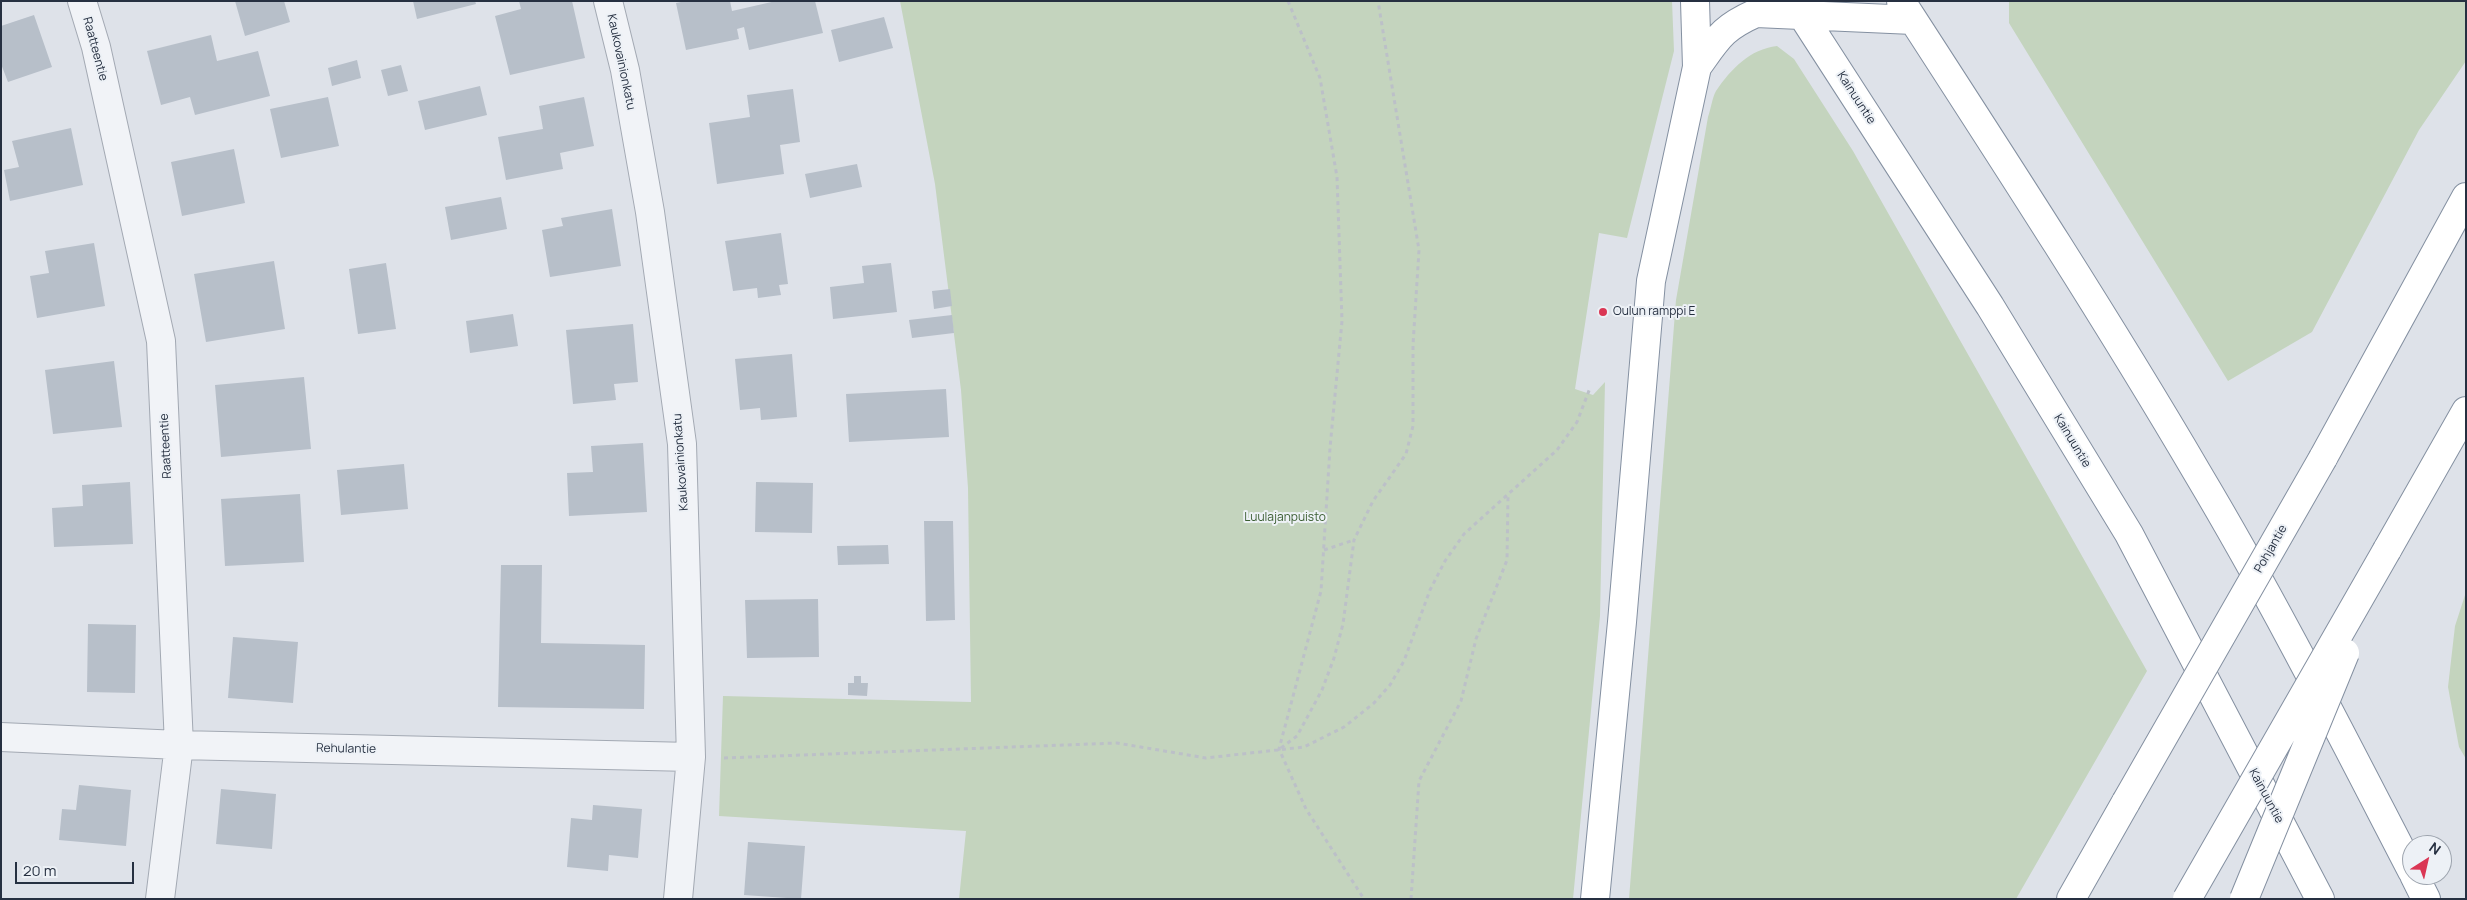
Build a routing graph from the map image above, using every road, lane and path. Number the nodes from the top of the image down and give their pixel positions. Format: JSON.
{"nodes":[{"id":1,"x":82,"y":1,"type":"edge"},
{"id":2,"x":608,"y":1,"type":"edge"},
{"id":3,"x":1288,"y":1,"type":"edge"},
{"id":4,"x":1378,"y":1,"type":"edge"},
{"id":5,"x":1694,"y":1,"type":"edge"},
{"id":6,"x":1804,"y":6,"type":"edge"},
{"id":7,"x":1907,"y":11,"type":"edge"},
{"id":8,"x":1697,"y":67,"type":"junction"},
{"id":9,"x":2466,"y":197,"type":"edge"},
{"id":10,"x":1590,"y":388,"type":"dead end"},
{"id":11,"x":2466,"y":411,"type":"edge"},
{"id":12,"x":1508,"y":495,"type":"junction"},
{"id":13,"x":1354,"y":540,"type":"junction"},
{"id":14,"x":1324,"y":550,"type":"junction"},
{"id":15,"x":2387,"y":550,"type":"junction"},
{"id":16,"x":1,"y":737,"type":"edge"},
{"id":17,"x":179,"y":745,"type":"junction"},
{"id":18,"x":1279,"y":749,"type":"junction"},
{"id":19,"x":691,"y":756,"type":"junction"},
{"id":20,"x":2402,"y":852,"type":"edge"},
{"id":21,"x":2419,"y":885,"type":"edge"},
{"id":22,"x":160,"y":899,"type":"edge"},
{"id":23,"x":678,"y":899,"type":"edge"},
{"id":24,"x":1364,"y":899,"type":"edge"},
{"id":25,"x":1411,"y":899,"type":"edge"},
{"id":26,"x":1596,"y":899,"type":"edge"},
{"id":27,"x":2071,"y":899,"type":"edge"},
{"id":28,"x":2188,"y":899,"type":"edge"},
{"id":29,"x":2244,"y":899,"type":"edge"},
{"id":30,"x":2320,"y":899,"type":"edge"},
{"id":31,"x":2426,"y":899,"type":"edge"}],
"edges":[{"from":1,"to":17,"type":"street","name":"Raatteentie"},
{"from":2,"to":19,"type":"street","name":"Kaukovainionkatu"},
{"from":3,"to":14,"type":"path"},
{"from":4,"to":13,"type":"path"},
{"from":5,"to":8,"type":"highway"},
{"from":6,"to":7,"type":"highway"},
{"from":6,"to":8,"type":"highway"},
{"from":6,"to":30,"type":"highway","name":"Kainuuntie"},
{"from":7,"to":20,"type":"highway"},
{"from":8,"to":26,"type":"highway"},
{"from":9,"to":27,"type":"highway","name":"Pohjantie","bridge":true},
{"from":10,"to":12,"type":"path"},
{"from":11,"to":15,"type":"highway"},
{"from":12,"to":18,"type":"path"},
{"from":12,"to":25,"type":"path"},
{"from":13,"to":14,"type":"path"},
{"from":13,"to":18,"type":"path"},
{"from":14,"to":18,"type":"path"},
{"from":15,"to":28,"type":"highway","bridge":true},
{"from":15,"to":29,"type":"highway","bridge":true},
{"from":16,"to":17,"type":"street","name":"Rehulantie"},
{"from":17,"to":19,"type":"street","name":"Rehulantie"},
{"from":17,"to":22,"type":"street","name":"Raatteentie"},
{"from":18,"to":19,"type":"path"},
{"from":18,"to":24,"type":"path"},
{"from":19,"to":23,"type":"street","name":"Kaukovainionkatu"},
{"from":21,"to":31,"type":"highway"}]}
